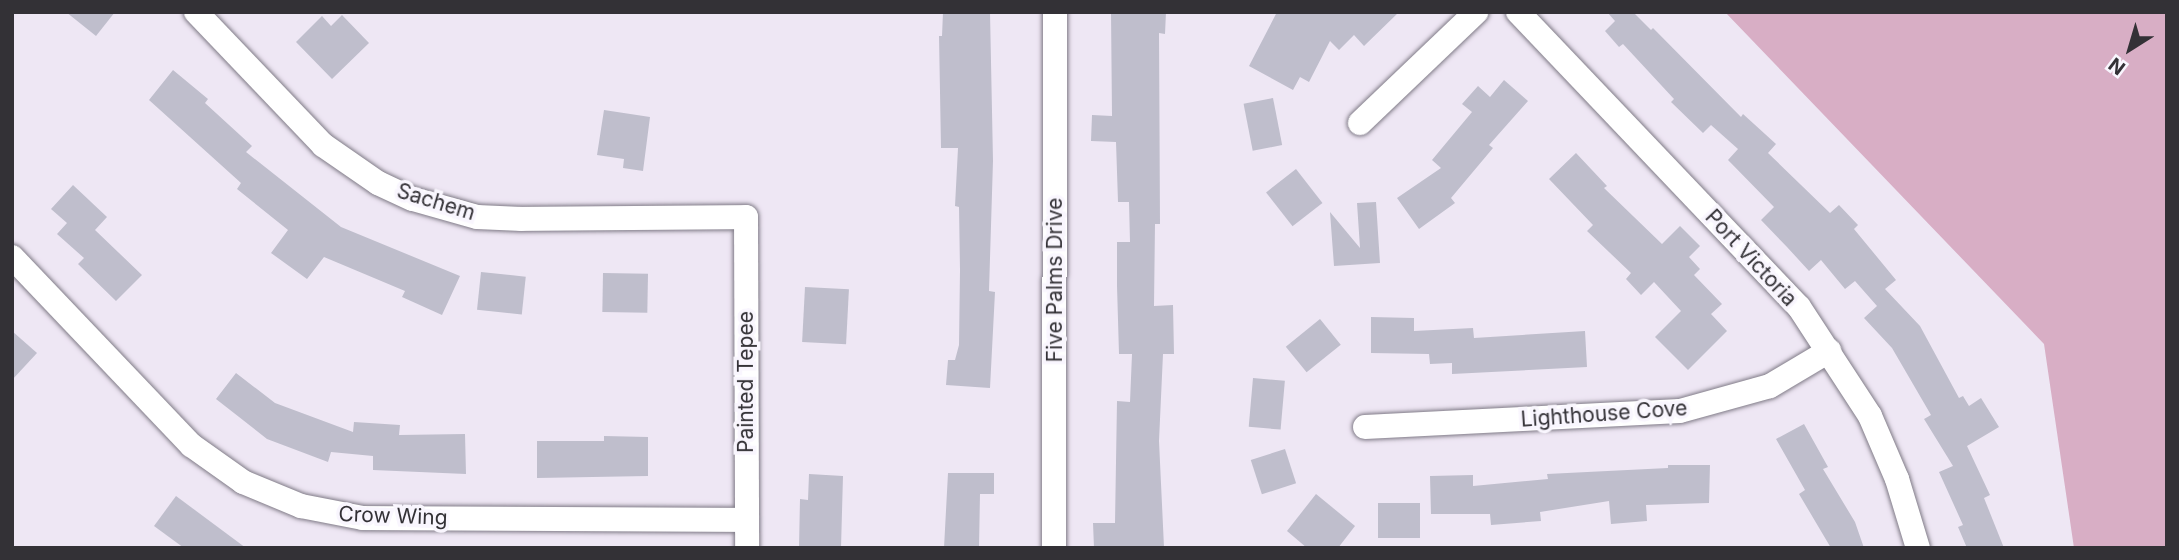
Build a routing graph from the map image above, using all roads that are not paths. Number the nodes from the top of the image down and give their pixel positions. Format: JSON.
{"nodes":[{"id":1,"x":196,"y":12,"type":"edge"},
{"id":2,"x":1055,"y":12,"type":"edge"},
{"id":3,"x":1476,"y":12,"type":"edge"},
{"id":4,"x":1518,"y":12,"type":"edge"},
{"id":5,"x":1360,"y":123,"type":"dead end"},
{"id":6,"x":746,"y":217,"type":"joint"},
{"id":7,"x":12,"y":257,"type":"edge"},
{"id":8,"x":1829,"y":351,"type":"junction"},
{"id":9,"x":1365,"y":427,"type":"dead end"},
{"id":10,"x":747,"y":520,"type":"junction"},
{"id":11,"x":747,"y":548,"type":"edge"},
{"id":12,"x":1054,"y":548,"type":"edge"},
{"id":13,"x":1918,"y":548,"type":"edge"}],
"edges":[{"from":1,"to":6,"type":"street","name":"Sachem"},
{"from":2,"to":12,"type":"street","name":"Five Palms Drive"},
{"from":3,"to":5,"type":"street"},
{"from":4,"to":8,"type":"street","name":"Port Victoria"},
{"from":6,"to":10,"type":"street","name":"Painted Tepee"},
{"from":7,"to":10,"type":"street","name":"Crow Wing"},
{"from":8,"to":9,"type":"street","name":"Lighthouse Cove"},
{"from":8,"to":13,"type":"street","name":"Port Victoria"},
{"from":10,"to":11,"type":"street","name":"Painted Tepee"}]}
